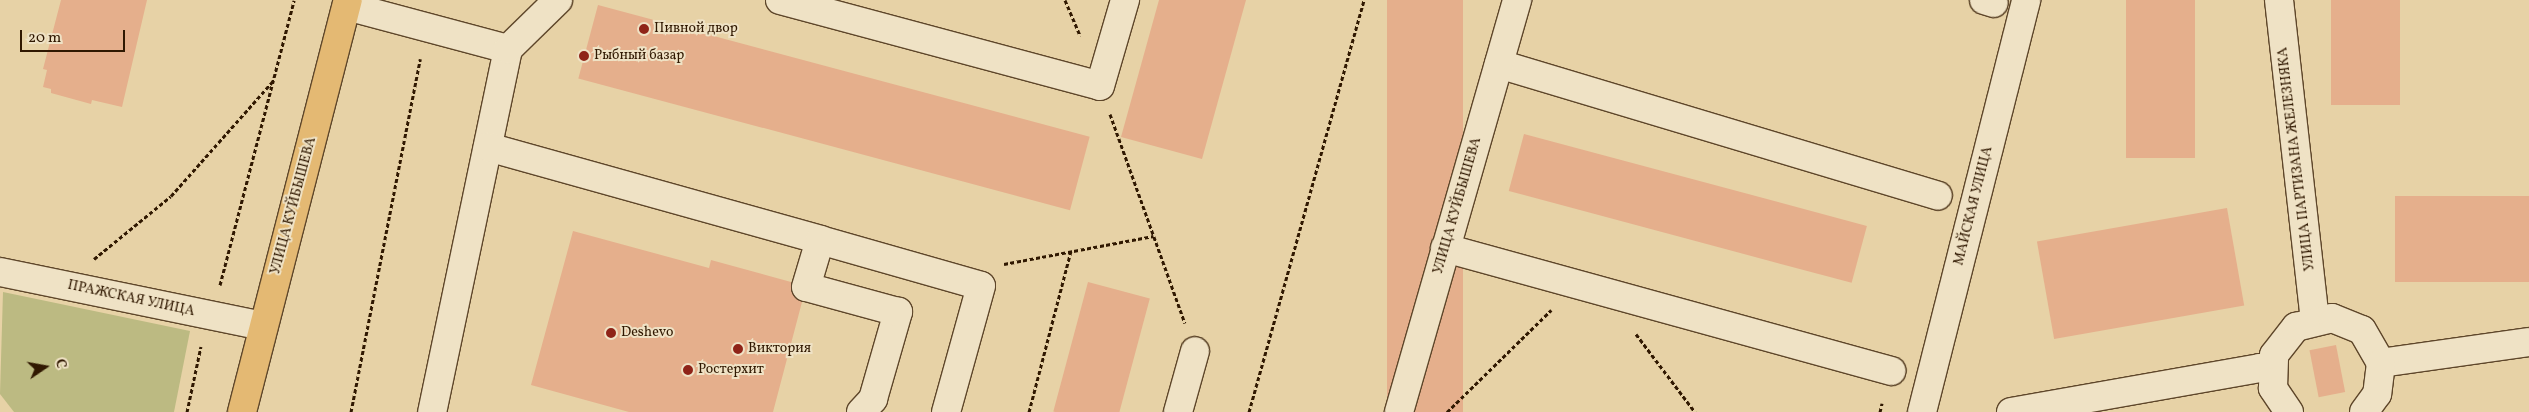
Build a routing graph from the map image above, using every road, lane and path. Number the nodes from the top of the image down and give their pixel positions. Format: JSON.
{"nodes":[{"id":1,"x":294,"y":0,"type":"edge"},
{"id":2,"x":558,"y":0,"type":"edge"},
{"id":3,"x":780,"y":0,"type":"edge"},
{"id":4,"x":1125,"y":0,"type":"edge"},
{"id":5,"x":1364,"y":0,"type":"edge"},
{"id":6,"x":1518,"y":0,"type":"edge"},
{"id":7,"x":2026,"y":0,"type":"edge"},
{"id":8,"x":2279,"y":0,"type":"edge"},
{"id":9,"x":348,"y":3,"type":"edge"},
{"id":10,"x":427,"y":26,"type":"junction"},
{"id":11,"x":508,"y":49,"type":"junction"},
{"id":12,"x":1499,"y":64,"type":"junction"},
{"id":13,"x":275,"y":78,"type":"junction"},
{"id":14,"x":1100,"y":86,"type":"junction"},
{"id":15,"x":488,"y":147,"type":"junction"},
{"id":16,"x":1938,"y":196,"type":"dead end"},
{"id":17,"x":1153,"y":236,"type":"junction"},
{"id":18,"x":820,"y":240,"type":"junction"},
{"id":19,"x":1445,"y":248,"type":"junction"},
{"id":20,"x":1071,"y":251,"type":"junction"},
{"id":21,"x":90,"y":262,"type":"dead end"},
{"id":22,"x":993,"y":266,"type":"dead end"},
{"id":23,"x":0,"y":272,"type":"edge"},
{"id":24,"x":1574,"y":287,"type":"junction"},
{"id":25,"x":1616,"y":298,"type":"junction"},
{"id":26,"x":208,"y":316,"type":"junction"},
{"id":27,"x":2315,"y":319,"type":"junction"},
{"id":28,"x":262,"y":326,"type":"junction"},
{"id":29,"x":2529,"y":342,"type":"edge"},
{"id":30,"x":1195,"y":351,"type":"joint"},
{"id":31,"x":2381,"y":363,"type":"junction"},
{"id":32,"x":2272,"y":369,"type":"junction"},
{"id":33,"x":1891,"y":370,"type":"dead end"},
{"id":34,"x":187,"y":412,"type":"edge"},
{"id":35,"x":242,"y":412,"type":"edge"},
{"id":36,"x":351,"y":412,"type":"edge"},
{"id":37,"x":432,"y":412,"type":"edge"},
{"id":38,"x":861,"y":412,"type":"edge"},
{"id":39,"x":946,"y":412,"type":"edge"},
{"id":40,"x":1029,"y":412,"type":"edge"},
{"id":41,"x":1178,"y":412,"type":"edge"},
{"id":42,"x":1249,"y":412,"type":"edge"},
{"id":43,"x":1398,"y":412,"type":"edge"},
{"id":44,"x":1447,"y":412,"type":"edge"},
{"id":45,"x":1695,"y":412,"type":"edge"},
{"id":46,"x":1922,"y":412,"type":"edge"},
{"id":47,"x":2010,"y":412,"type":"edge"},
{"id":48,"x":2289,"y":412,"type":"edge"},
{"id":49,"x":2364,"y":412,"type":"edge"}],
"edges":[{"from":1,"to":13,"type":"path"},
{"from":2,"to":11,"type":"street"},
{"from":3,"to":14,"type":"street"},
{"from":4,"to":14,"type":"street"},
{"from":5,"to":42,"type":"path"},
{"from":6,"to":12,"type":"street","name":"УЛИЦА КУЙБЫШЕВА"},
{"from":7,"to":46,"type":"street","name":"МАЙСКАЯ УЛИЦА"},
{"from":8,"to":27,"type":"street","name":"УЛИЦА ПАРТИЗАНА ЖЕЛЕЗНЯКА"},
{"from":9,"to":10,"type":"street"},
{"from":9,"to":28,"type":"main road","name":"УЛИЦА КУЙБЫШЕВА"},
{"from":10,"to":11,"type":"street"},
{"from":10,"to":36,"type":"path"},
{"from":11,"to":15,"type":"street"},
{"from":12,"to":16,"type":"street"},
{"from":12,"to":19,"type":"street","name":"УЛИЦА КУЙБЫШЕВА"},
{"from":13,"to":21,"type":"path"},
{"from":13,"to":26,"type":"path"},
{"from":14,"to":17,"type":"path"},
{"from":15,"to":18,"type":"street"},
{"from":15,"to":37,"type":"street"},
{"from":17,"to":20,"type":"path"},
{"from":17,"to":30,"type":"path"},
{"from":18,"to":38,"type":"street"},
{"from":18,"to":39,"type":"street"},
{"from":19,"to":24,"type":"street"},
{"from":19,"to":43,"type":"street","name":"УЛИЦА КУЙБЫШЕВА"},
{"from":20,"to":22,"type":"path"},
{"from":20,"to":40,"type":"path"},
{"from":23,"to":26,"type":"street","name":"ПРАЖСКАЯ УЛИЦА"},
{"from":24,"to":25,"type":"street"},
{"from":24,"to":44,"type":"path"},
{"from":25,"to":33,"type":"street"},
{"from":25,"to":45,"type":"path"},
{"from":26,"to":28,"type":"street","name":"ПРАЖСКАЯ УЛИЦА"},
{"from":26,"to":34,"type":"path"},
{"from":27,"to":31,"type":"street"},
{"from":27,"to":32,"type":"street"},
{"from":28,"to":35,"type":"main road","name":"УЛИЦА КУЙБЫШЕВА"},
{"from":29,"to":31,"type":"street"},
{"from":30,"to":41,"type":"street"},
{"from":31,"to":49,"type":"street"},
{"from":32,"to":47,"type":"street"},
{"from":32,"to":48,"type":"street"}]}
